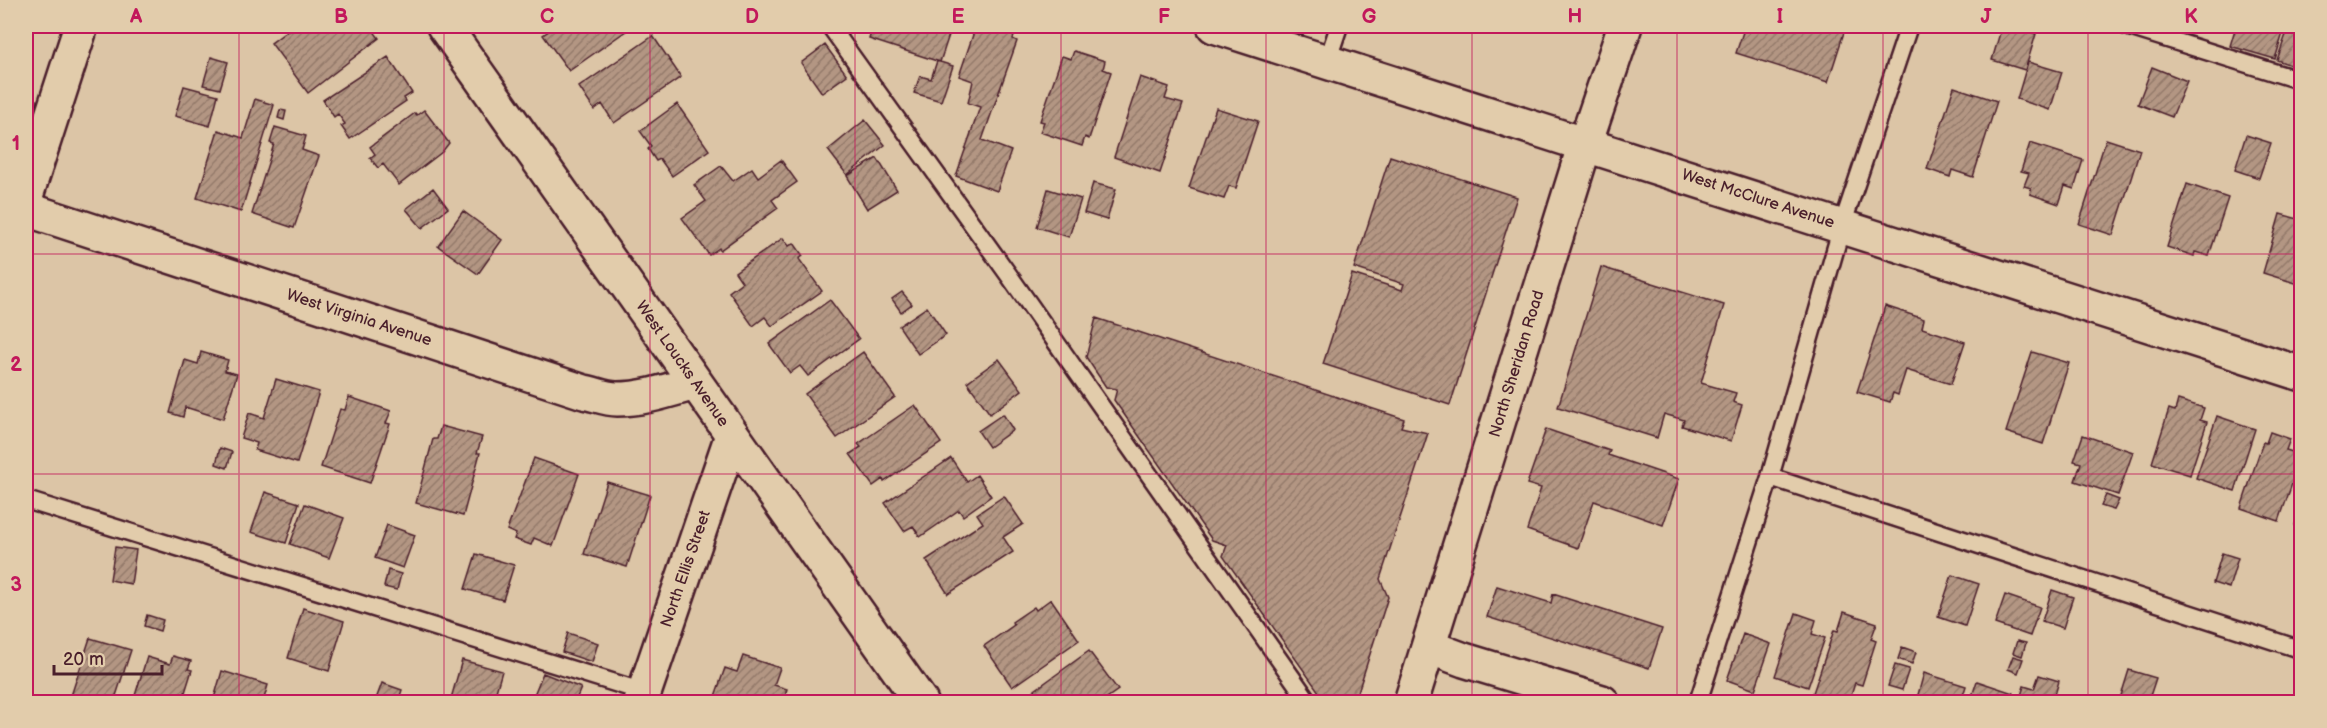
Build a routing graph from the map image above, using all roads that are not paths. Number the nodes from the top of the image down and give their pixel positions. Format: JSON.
{"nodes":[{"id":1,"x":81,"y":26,"type":"edge"},
{"id":2,"x":444,"y":26,"type":"edge"},
{"id":3,"x":830,"y":26,"type":"edge"},
{"id":4,"x":1214,"y":26,"type":"edge"},
{"id":5,"x":1339,"y":26,"type":"edge"},
{"id":6,"x":1625,"y":26,"type":"edge"},
{"id":7,"x":1910,"y":26,"type":"edge"},
{"id":8,"x":2126,"y":26,"type":"edge"},
{"id":9,"x":1327,"y":62,"type":"junction"},
{"id":10,"x":2301,"y":81,"type":"edge"},
{"id":11,"x":1585,"y":144,"type":"junction"},
{"id":12,"x":26,"y":196,"type":"edge"},
{"id":13,"x":26,"y":209,"type":"edge"},
{"id":14,"x":1842,"y":226,"type":"junction"},
{"id":15,"x":2301,"y":374,"type":"edge"},
{"id":16,"x":695,"y":383,"type":"junction"},
{"id":17,"x":732,"y":435,"type":"junction"},
{"id":18,"x":1770,"y":477,"type":"junction"},
{"id":19,"x":26,"y":500,"type":"edge"},
{"id":20,"x":1429,"y":647,"type":"junction"},
{"id":21,"x":2301,"y":650,"type":"edge"},
{"id":22,"x":643,"y":697,"type":"edge"},
{"id":23,"x":921,"y":702,"type":"edge"},
{"id":24,"x":1309,"y":702,"type":"edge"},
{"id":25,"x":1411,"y":702,"type":"edge"},
{"id":26,"x":1602,"y":702,"type":"edge"},
{"id":27,"x":1698,"y":702,"type":"edge"}],
"edges":[{"from":1,"to":12,"type":"street"},
{"from":2,"to":16,"type":"street","name":"West Loucks Avenue"},
{"from":3,"to":24,"type":"lane"},
{"from":4,"to":9,"type":"street","name":"West McClure Avenue"},
{"from":5,"to":9,"type":"lane"},
{"from":6,"to":11,"type":"street","name":"North Sheridan Road"},
{"from":7,"to":14,"type":"lane"},
{"from":8,"to":10,"type":"lane"},
{"from":9,"to":11,"type":"street","name":"West McClure Avenue"},
{"from":11,"to":14,"type":"street","name":"West McClure Avenue"},
{"from":11,"to":20,"type":"street","name":"North Sheridan Road"},
{"from":13,"to":16,"type":"street","name":"West Virginia Avenue"},
{"from":14,"to":15,"type":"street","name":"West McClure Avenue"},
{"from":14,"to":18,"type":"lane"},
{"from":16,"to":17,"type":"street","name":"West Loucks Avenue"},
{"from":17,"to":22,"type":"street","name":"North Ellis Street"},
{"from":17,"to":23,"type":"street","name":"West Loucks Avenue"},
{"from":18,"to":21,"type":"lane"},
{"from":18,"to":27,"type":"lane"},
{"from":19,"to":22,"type":"lane"},
{"from":20,"to":25,"type":"street","name":"North Sheridan Road"},
{"from":20,"to":26,"type":"street"}]}
